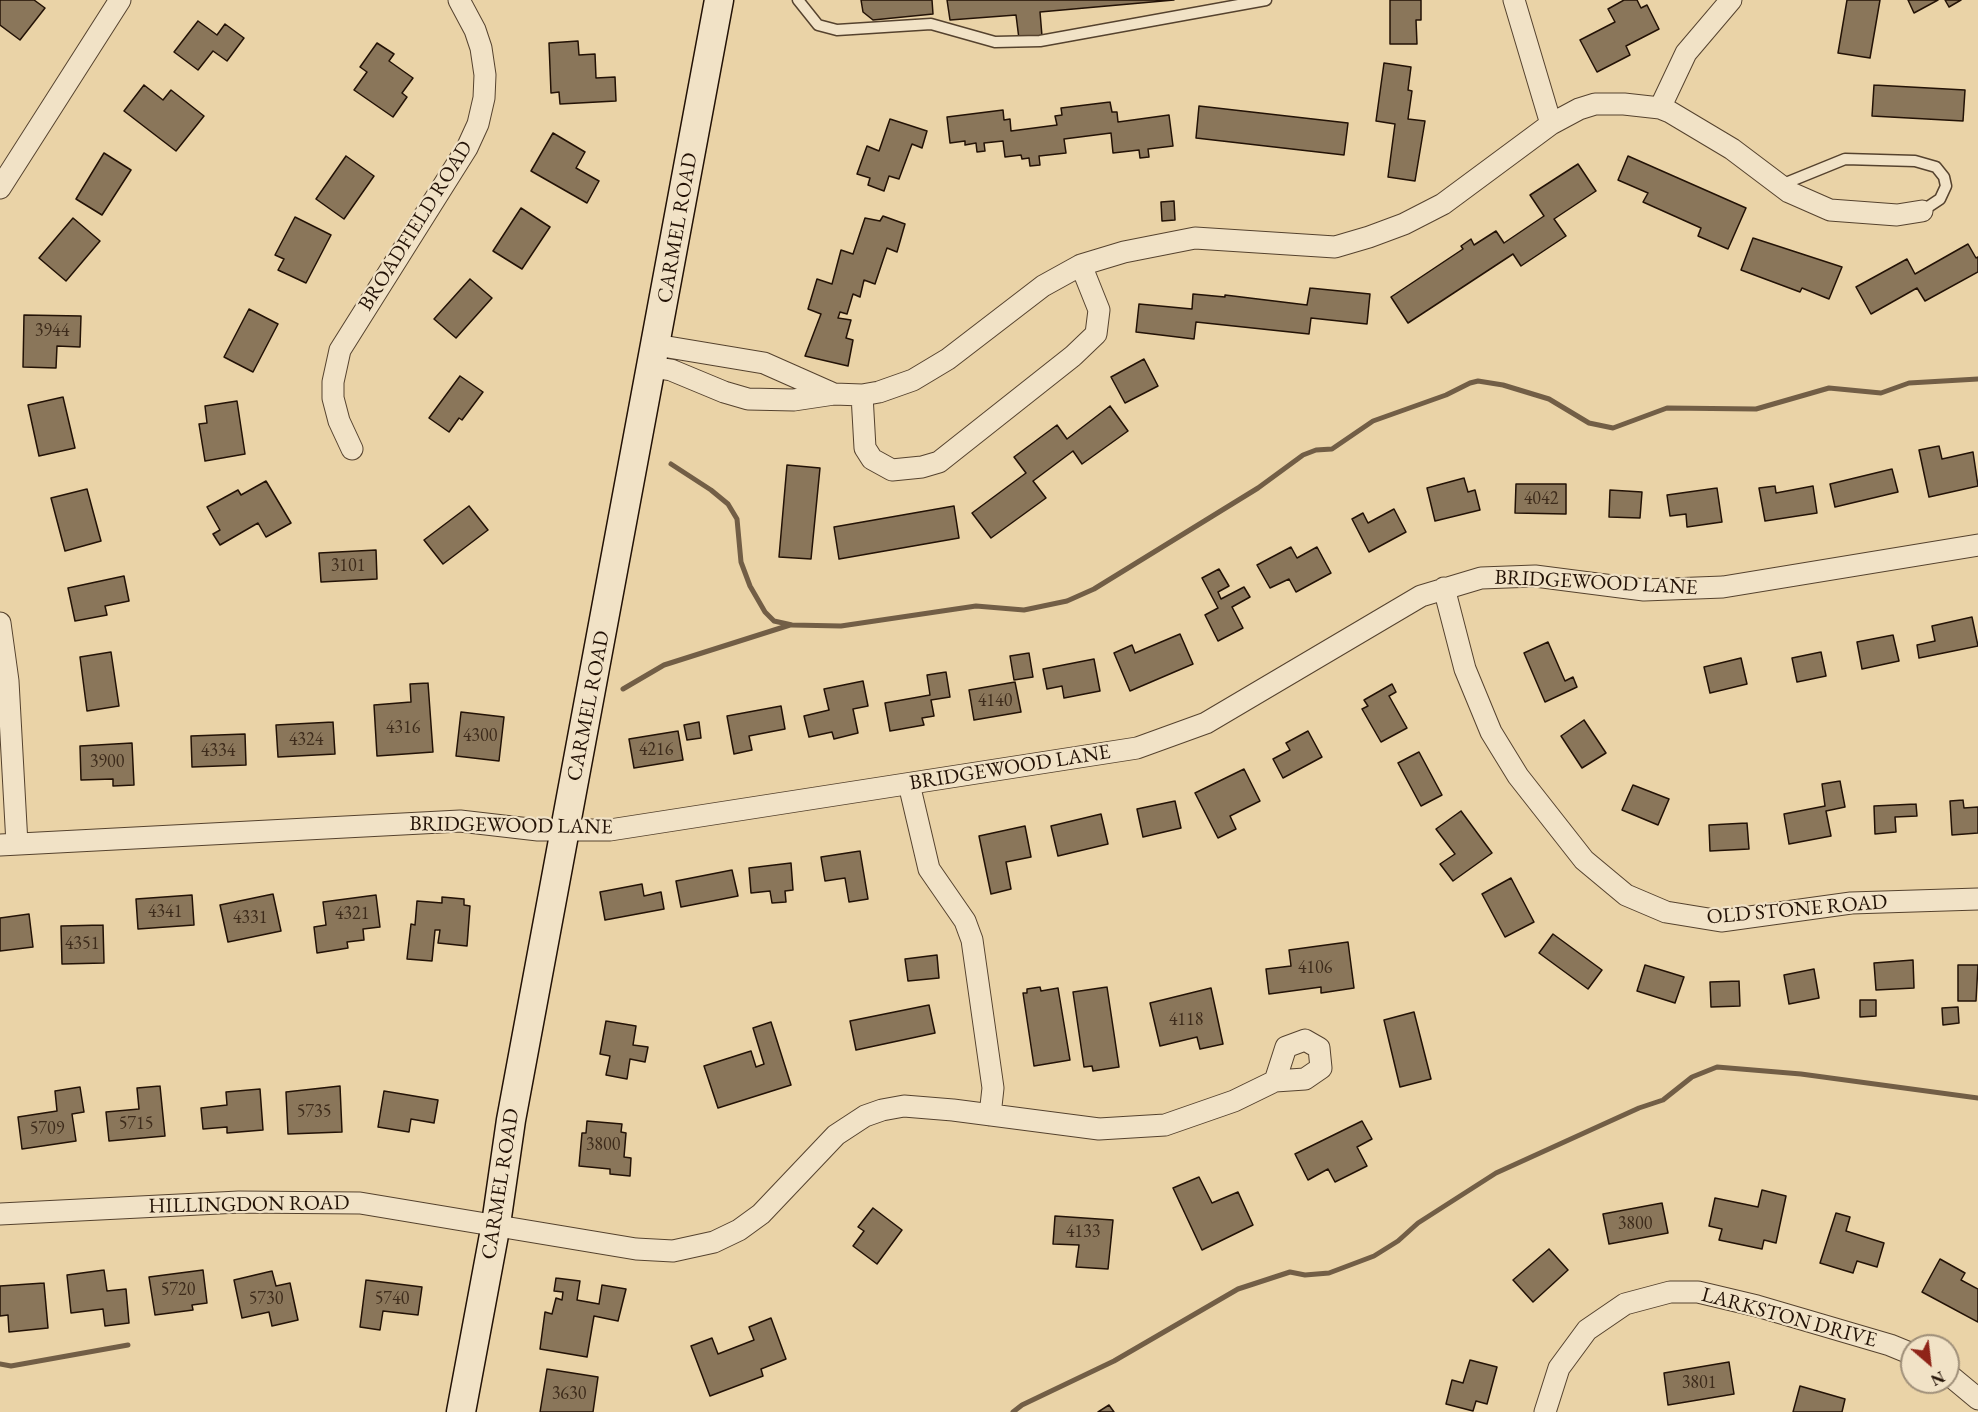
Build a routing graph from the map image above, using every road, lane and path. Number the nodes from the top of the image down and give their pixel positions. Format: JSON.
{"nodes":[{"id":1,"x":120,"y":0,"type":"edge"},
{"id":2,"x":459,"y":0,"type":"edge"},
{"id":3,"x":719,"y":0,"type":"edge"},
{"id":4,"x":798,"y":0,"type":"edge"},
{"id":5,"x":1266,"y":0,"type":"edge"},
{"id":6,"x":1514,"y":0,"type":"edge"},
{"id":7,"x":1731,"y":0,"type":"edge"},
{"id":8,"x":1660,"y":108,"type":"junction"},
{"id":9,"x":1551,"y":124,"type":"junction"},
{"id":10,"x":1781,"y":185,"type":"junction"},
{"id":11,"x":0,"y":188,"type":"edge"},
{"id":12,"x":1922,"y":210,"type":"joint"},
{"id":13,"x":1081,"y":265,"type":"junction"},
{"id":14,"x":654,"y":356,"type":"junction"},
{"id":15,"x":834,"y":394,"type":"junction"},
{"id":16,"x":862,"y":395,"type":"junction"},
{"id":17,"x":352,"y":449,"type":"dead end"},
{"id":18,"x":1978,"y":545,"type":"edge"},
{"id":19,"x":1444,"y":588,"type":"junction"},
{"id":20,"x":0,"y":623,"type":"edge"},
{"id":21,"x":909,"y":784,"type":"junction"},
{"id":22,"x":566,"y":831,"type":"junction"},
{"id":23,"x":9,"y":844,"type":"edge"},
{"id":24,"x":1978,"y":899,"type":"edge"},
{"id":25,"x":1275,"y":1081,"type":"dead end"},
{"id":26,"x":990,"y":1115,"type":"junction"},
{"id":27,"x":0,"y":1214,"type":"edge"},
{"id":28,"x":496,"y":1224,"type":"junction"},
{"id":29,"x":1900,"y":1349,"type":"edge"},
{"id":30,"x":1960,"y":1384,"type":"edge"},
{"id":31,"x":1978,"y":1399,"type":"edge"},
{"id":32,"x":461,"y":1412,"type":"edge"},
{"id":33,"x":1545,"y":1412,"type":"edge"}],
"edges":[{"from":1,"to":11,"type":"street"},
{"from":2,"to":17,"type":"street","name":"BROADFIELD ROAD"},
{"from":3,"to":14,"type":"main road","name":"CARMEL ROAD"},
{"from":4,"to":5,"type":"lane"},
{"from":6,"to":9,"type":"street"},
{"from":7,"to":8,"type":"street"},
{"from":8,"to":9,"type":"street"},
{"from":8,"to":10,"type":"street"},
{"from":9,"to":13,"type":"street"},
{"from":10,"to":12,"type":"street"},
{"from":10,"to":12,"type":"lane"},
{"from":13,"to":16,"type":"street"},
{"from":13,"to":16,"type":"street"},
{"from":14,"to":15,"type":"street"},
{"from":14,"to":15,"type":"street"},
{"from":14,"to":22,"type":"main road","name":"CARMEL ROAD"},
{"from":15,"to":16,"type":"street"},
{"from":18,"to":19,"type":"street","name":"BRIDGEWOOD LANE"},
{"from":19,"to":21,"type":"street","name":"BRIDGEWOOD LANE"},
{"from":19,"to":24,"type":"street","name":"OLD STONE ROAD"},
{"from":20,"to":23,"type":"street"},
{"from":21,"to":22,"type":"street","name":"BRIDGEWOOD LANE"},
{"from":21,"to":26,"type":"street"},
{"from":22,"to":23,"type":"street","name":"BRIDGEWOOD LANE"},
{"from":22,"to":28,"type":"main road","name":"CARMEL ROAD"},
{"from":25,"to":26,"type":"street","name":"HILLINGDON ROAD"},
{"from":26,"to":28,"type":"street","name":"HILLINGDON ROAD"},
{"from":27,"to":28,"type":"street","name":"HILLINGDON ROAD"},
{"from":28,"to":32,"type":"main road","name":"CARMEL ROAD"},
{"from":29,"to":33,"type":"street","name":"LARKSTON DRIVE"},
{"from":30,"to":31,"type":"street"}]}
